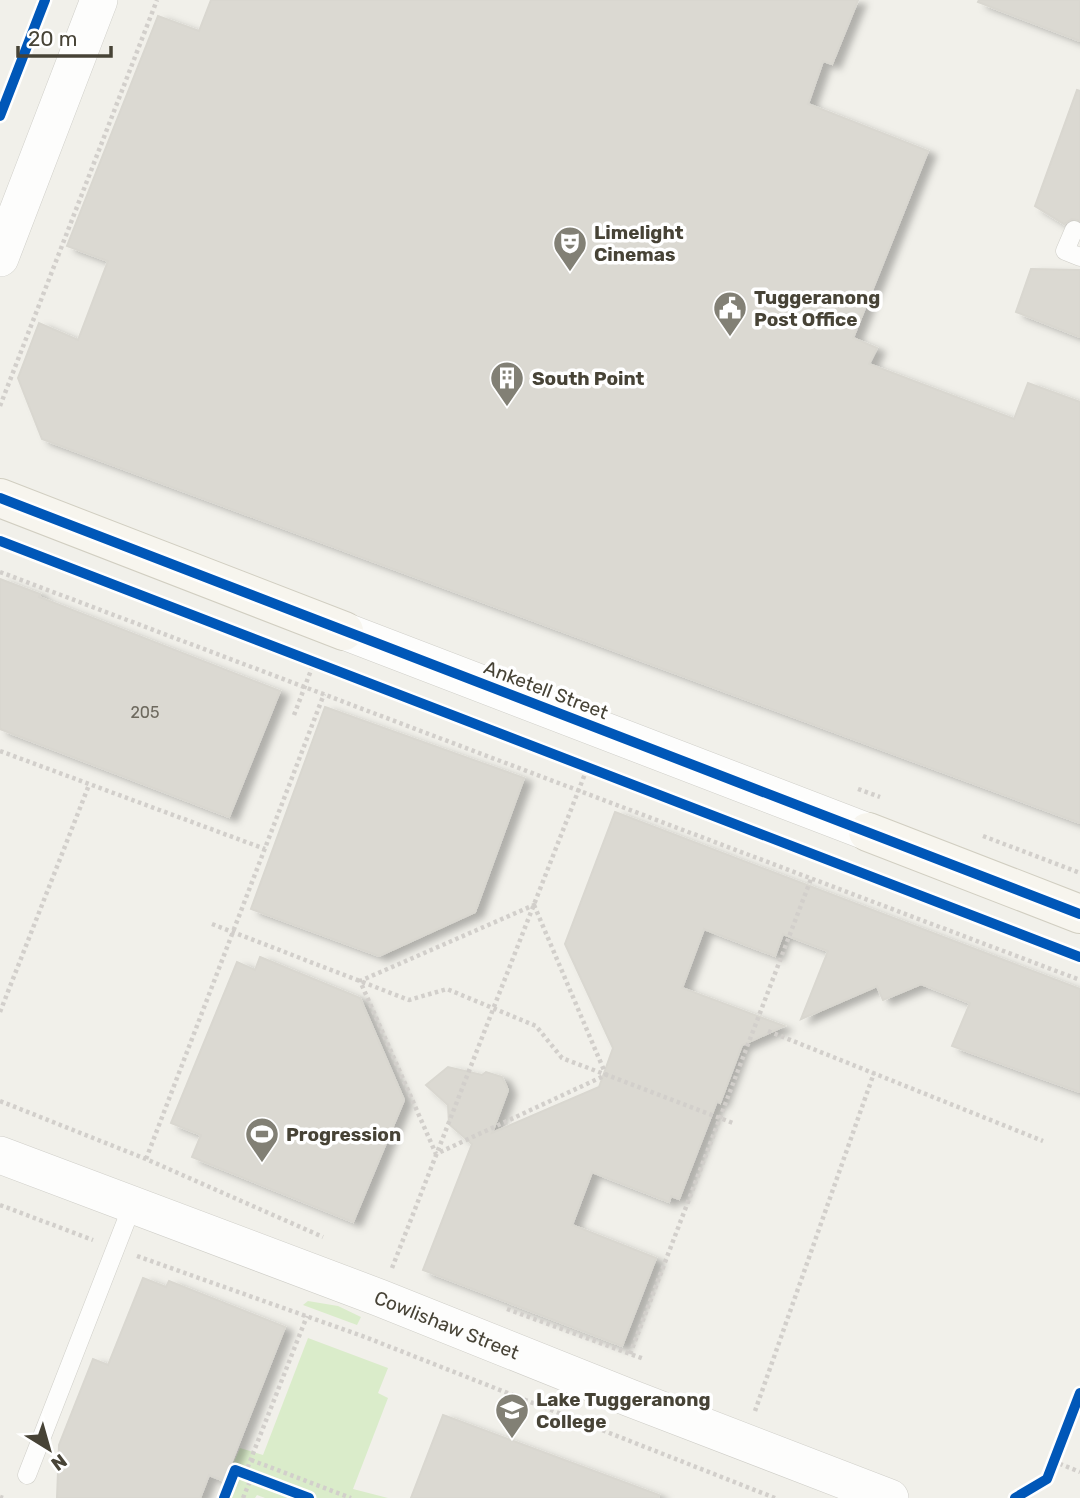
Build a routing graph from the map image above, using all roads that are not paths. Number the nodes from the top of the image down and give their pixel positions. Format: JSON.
{"nodes":[{"id":1,"x":100,"y":0,"type":"edge"},
{"id":2,"x":1074,"y":230,"type":"dead end"},
{"id":3,"x":1080,"y":257,"type":"edge"},
{"id":4,"x":0,"y":258,"type":"edge"},
{"id":5,"x":0,"y":498,"type":"edge"},
{"id":6,"x":344,"y":631,"type":"joint"},
{"id":7,"x":868,"y":832,"type":"joint"},
{"id":8,"x":1080,"y":914,"type":"edge"},
{"id":9,"x":0,"y":1155,"type":"edge"},
{"id":10,"x":132,"y":1206,"type":"junction"},
{"id":11,"x":27,"y":1475,"type":"dead end"},
{"id":12,"x":890,"y":1498,"type":"edge"}],
"edges":[{"from":1,"to":4,"type":"street"},
{"from":2,"to":3,"type":"lane"},
{"from":5,"to":6,"type":"street","name":"Anketell Street"},
{"from":6,"to":7,"type":"street","name":"Anketell Street"},
{"from":7,"to":8,"type":"street","name":"Anketell Street"},
{"from":9,"to":10,"type":"street","name":"Cowlishaw Street"},
{"from":10,"to":11,"type":"lane"},
{"from":10,"to":12,"type":"street","name":"Cowlishaw Street"}]}
